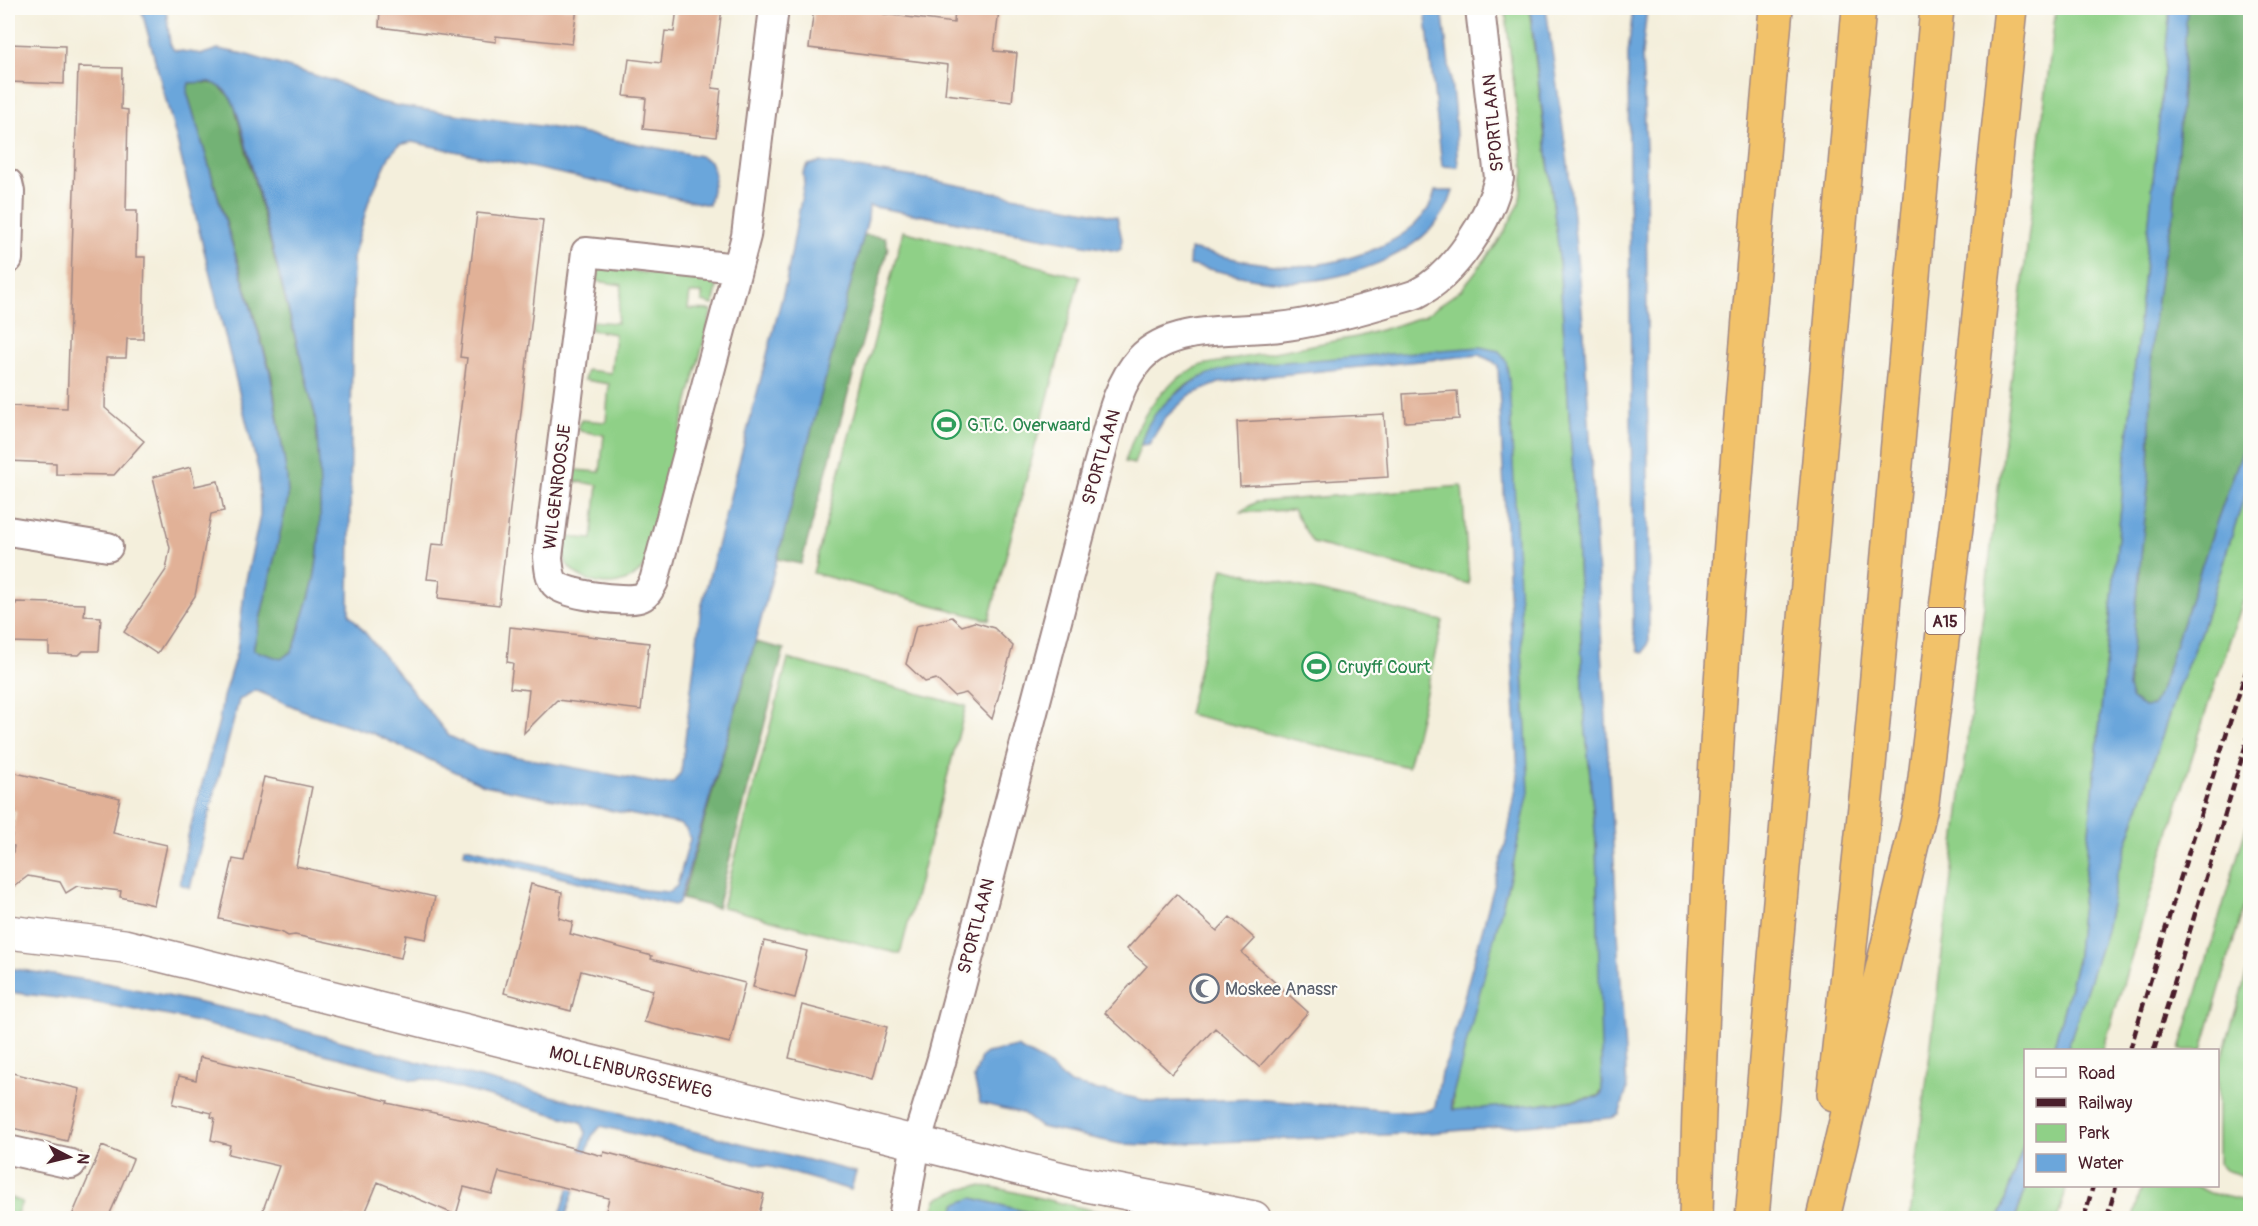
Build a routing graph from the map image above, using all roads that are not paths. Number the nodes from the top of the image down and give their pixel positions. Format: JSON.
{"nodes":[{"id":1,"x":774,"y":8,"type":"edge"},
{"id":2,"x":1480,"y":8,"type":"edge"},
{"id":3,"x":1776,"y":8,"type":"edge"},
{"id":4,"x":1859,"y":8,"type":"edge"},
{"id":5,"x":1937,"y":8,"type":"edge"},
{"id":6,"x":2011,"y":8,"type":"edge"},
{"id":7,"x":8,"y":183,"type":"edge"},
{"id":8,"x":8,"y":259,"type":"edge"},
{"id":9,"x":737,"y":268,"type":"junction"},
{"id":10,"x":8,"y":531,"type":"edge"},
{"id":11,"x":108,"y":547,"type":"dead end"},
{"id":12,"x":8,"y":932,"type":"edge"},
{"id":13,"x":916,"y":1143,"type":"junction"},
{"id":14,"x":8,"y":1150,"type":"edge"},
{"id":15,"x":71,"y":1164,"type":"dead end"},
{"id":16,"x":903,"y":1218,"type":"edge"},
{"id":17,"x":1254,"y":1218,"type":"edge"},
{"id":18,"x":1696,"y":1218,"type":"edge"},
{"id":19,"x":1752,"y":1218,"type":"edge"},
{"id":20,"x":1822,"y":1218,"type":"edge"}],
"edges":[{"from":1,"to":9,"type":"street","name":"WILGENROOSJE"},
{"from":2,"to":13,"type":"street","name":"SPORTLAAN"},
{"from":3,"to":18,"type":"highway"},
{"from":4,"to":19,"type":"highway"},
{"from":5,"to":20,"type":"highway","number":"A15"},
{"from":6,"to":20,"type":"highway","number":"A15"},
{"from":7,"to":8,"type":"street"},
{"from":9,"to":9,"type":"street","name":"WILGENROOSJE"},
{"from":10,"to":11,"type":"street"},
{"from":12,"to":13,"type":"street","name":"MOLLENBURGSEWEG"},
{"from":13,"to":16,"type":"street","name":"SPORTLAAN"},
{"from":13,"to":17,"type":"street","name":"MOLLENBURGSEWEG"},
{"from":14,"to":15,"type":"street"}]}
